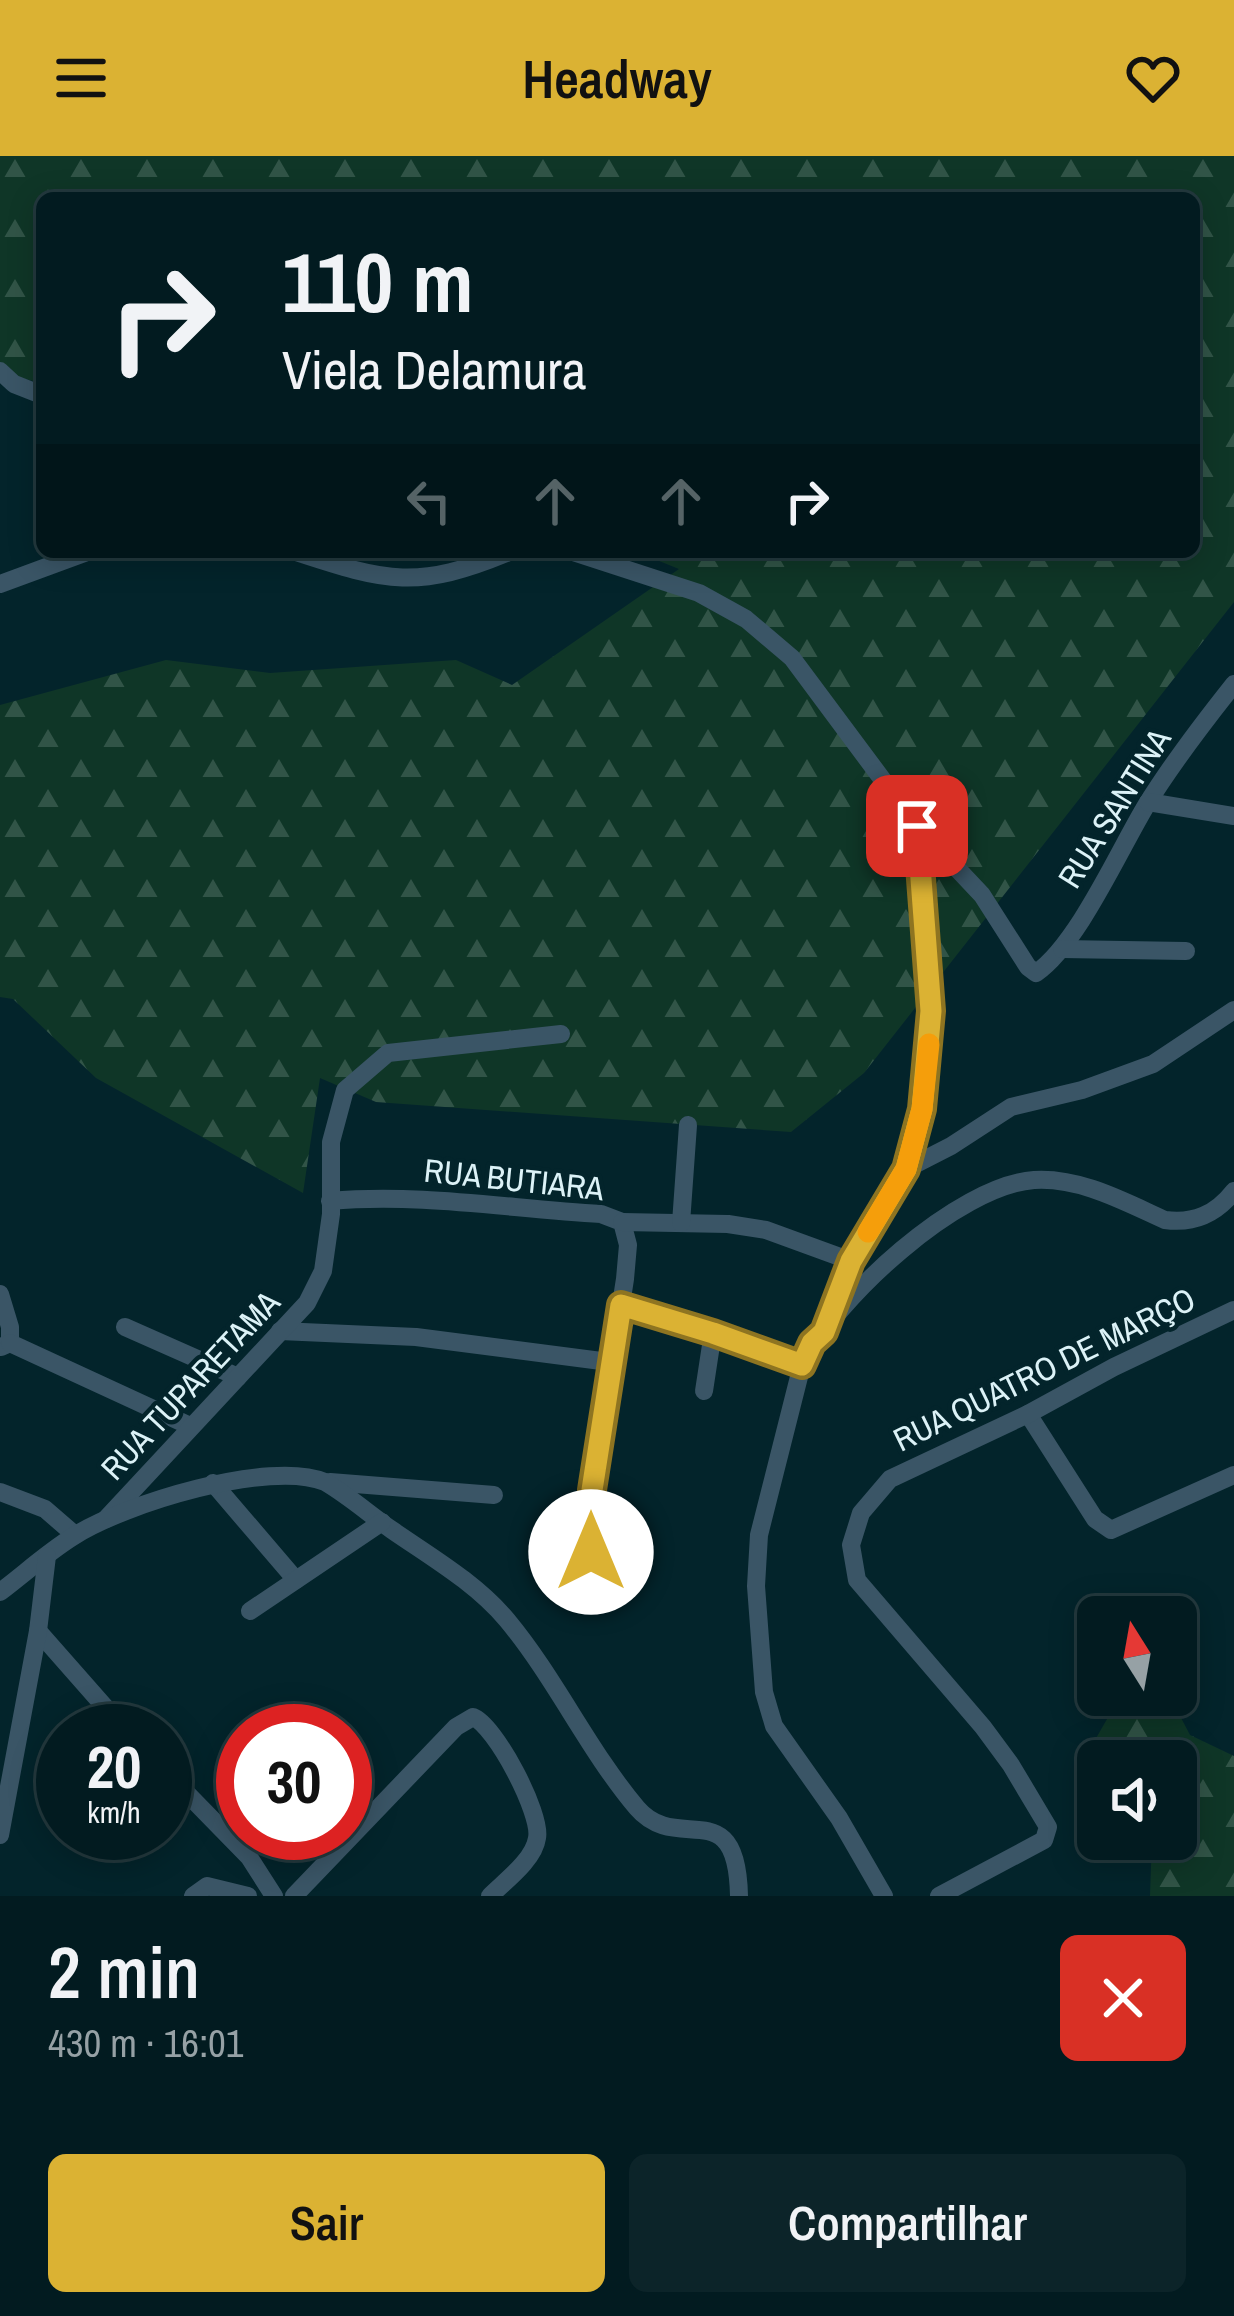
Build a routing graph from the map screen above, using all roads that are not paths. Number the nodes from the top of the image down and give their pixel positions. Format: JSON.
{"nodes":[{"id":1,"x":0,"y":371,"type":"edge"},
{"id":2,"x":36,"y":393,"type":"edge"},
{"id":3,"x":71,"y":558,"type":"edge"},
{"id":4,"x":315,"y":558,"type":"edge"},
{"id":5,"x":494,"y":558,"type":"edge"},
{"id":6,"x":592,"y":558,"type":"edge"},
{"id":7,"x":0,"y":584,"type":"edge"},
{"id":8,"x":1234,"y":684,"type":"edge"},
{"id":9,"x":1148,"y":802,"type":"junction"},
{"id":10,"x":1234,"y":815,"type":"edge"},
{"id":11,"x":917,"y":826,"type":"junction"},
{"id":12,"x":1062,"y":949,"type":"junction"},
{"id":13,"x":1186,"y":951,"type":"dead end"},
{"id":14,"x":1234,"y":1010,"type":"edge"},
{"id":15,"x":561,"y":1034,"type":"dead end"},
{"id":16,"x":688,"y":1126,"type":"dead end"},
{"id":17,"x":906,"y":1169,"type":"junction"},
{"id":18,"x":1234,"y":1191,"type":"edge"},
{"id":19,"x":330,"y":1201,"type":"junction"},
{"id":20,"x":622,"y":1222,"type":"junction"},
{"id":21,"x":681,"y":1223,"type":"junction"},
{"id":22,"x":851,"y":1261,"type":"junction"},
{"id":23,"x":0,"y":1294,"type":"edge"},
{"id":24,"x":621,"y":1305,"type":"junction"},
{"id":25,"x":1234,"y":1310,"type":"edge"},
{"id":26,"x":125,"y":1327,"type":"dead end"},
{"id":27,"x":280,"y":1331,"type":"junction"},
{"id":28,"x":824,"y":1332,"type":"junction"},
{"id":29,"x":713,"y":1333,"type":"junction"},
{"id":30,"x":5,"y":1345,"type":"edge"},
{"id":31,"x":609,"y":1361,"type":"junction"},
{"id":32,"x":802,"y":1365,"type":"junction"},
{"id":33,"x":238,"y":1377,"type":"junction"},
{"id":34,"x":704,"y":1391,"type":"dead end"},
{"id":35,"x":1028,"y":1414,"type":"junction"},
{"id":36,"x":190,"y":1426,"type":"junction"},
{"id":37,"x":1234,"y":1474,"type":"edge"},
{"id":38,"x":325,"y":1482,"type":"junction"},
{"id":39,"x":213,"y":1483,"type":"junction"},
{"id":40,"x":0,"y":1492,"type":"edge"},
{"id":41,"x":494,"y":1495,"type":"dead end"},
{"id":42,"x":104,"y":1521,"type":"junction"},
{"id":43,"x":382,"y":1522,"type":"junction"},
{"id":44,"x":75,"y":1535,"type":"junction"},
{"id":45,"x":47,"y":1556,"type":"junction"},
{"id":46,"x":296,"y":1580,"type":"junction"},
{"id":47,"x":595,"y":1591,"type":"dead end"},
{"id":48,"x":0,"y":1592,"type":"edge"},
{"id":49,"x":250,"y":1611,"type":"dead end"},
{"id":50,"x":38,"y":1631,"type":"junction"},
{"id":51,"x":102,"y":1704,"type":"edge"},
{"id":52,"x":192,"y":1799,"type":"edge"},
{"id":53,"x":0,"y":1835,"type":"edge"},
{"id":54,"x":193,"y":1896,"type":"edge"},
{"id":55,"x":248,"y":1896,"type":"edge"},
{"id":56,"x":274,"y":1896,"type":"edge"},
{"id":57,"x":294,"y":1896,"type":"edge"},
{"id":58,"x":490,"y":1896,"type":"edge"},
{"id":59,"x":739,"y":1896,"type":"edge"},
{"id":60,"x":884,"y":1896,"type":"edge"},
{"id":61,"x":938,"y":1896,"type":"edge"}],
"edges":[{"from":1,"to":2,"type":"street"},
{"from":3,"to":7,"type":"street"},
{"from":4,"to":5,"type":"street"},
{"from":6,"to":11,"type":"street","name":"RUA SANTINA"},
{"from":8,"to":9,"type":"street","name":"RUA SANTINA"},
{"from":9,"to":10,"type":"street"},
{"from":9,"to":12,"type":"street","name":"RUA SANTINA"},
{"from":11,"to":12,"type":"street","name":"RUA SANTINA"},
{"from":11,"to":17,"type":"street"},
{"from":12,"to":13,"type":"street"},
{"from":14,"to":17,"type":"street"},
{"from":15,"to":19,"type":"street","name":"RUA TUPARETAMA"},
{"from":16,"to":21,"type":"street"},
{"from":17,"to":22,"type":"street"},
{"from":18,"to":28,"type":"street"},
{"from":19,"to":20,"type":"street","name":"RUA BUTIARA"},
{"from":19,"to":27,"type":"street","name":"RUA TUPARETAMA"},
{"from":20,"to":21,"type":"street"},
{"from":20,"to":24,"type":"street","name":"RUA BUTIARA"},
{"from":21,"to":22,"type":"street"},
{"from":22,"to":28,"type":"street"},
{"from":23,"to":30,"type":"street"},
{"from":24,"to":29,"type":"street"},
{"from":24,"to":31,"type":"street","name":"RUA BUTIARA"},
{"from":25,"to":35,"type":"street","name":"RUA QUATRO DE MARÇO"},
{"from":26,"to":33,"type":"street"},
{"from":27,"to":31,"type":"street"},
{"from":27,"to":33,"type":"street","name":"RUA TUPARETAMA"},
{"from":28,"to":32,"type":"street"},
{"from":29,"to":32,"type":"street"},
{"from":29,"to":34,"type":"street"},
{"from":30,"to":36,"type":"street"},
{"from":31,"to":47,"type":"street","name":"RUA BUTIARA"},
{"from":32,"to":60,"type":"street"},
{"from":33,"to":36,"type":"street","name":"RUA TUPARETAMA"},
{"from":35,"to":37,"type":"street"},
{"from":35,"to":61,"type":"street","name":"RUA QUATRO DE MARÇO"},
{"from":36,"to":42,"type":"street","name":"RUA TUPARETAMA"},
{"from":38,"to":39,"type":"street"},
{"from":38,"to":41,"type":"street"},
{"from":38,"to":43,"type":"street"},
{"from":39,"to":42,"type":"street"},
{"from":39,"to":46,"type":"street"},
{"from":40,"to":44,"type":"street"},
{"from":42,"to":44,"type":"street"},
{"from":43,"to":46,"type":"street"},
{"from":43,"to":59,"type":"street"},
{"from":44,"to":45,"type":"street"},
{"from":45,"to":48,"type":"street"},
{"from":45,"to":50,"type":"street"},
{"from":46,"to":49,"type":"street"},
{"from":50,"to":51,"type":"street"},
{"from":50,"to":53,"type":"street"},
{"from":52,"to":56,"type":"street"},
{"from":54,"to":55,"type":"street"},
{"from":57,"to":58,"type":"street"}]}
